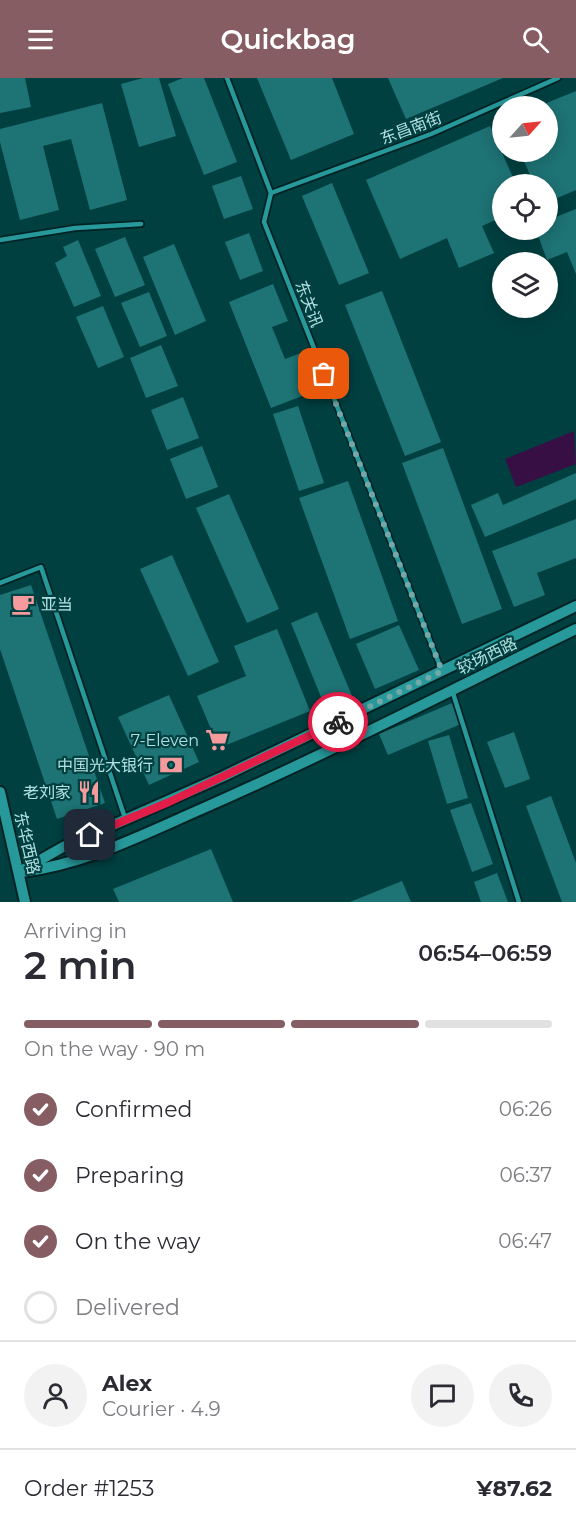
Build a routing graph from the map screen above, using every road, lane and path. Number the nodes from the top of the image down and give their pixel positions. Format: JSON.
{"nodes":[{"id":1,"x":227,"y":78,"type":"edge"},
{"id":2,"x":542,"y":78,"type":"edge"},
{"id":3,"x":558,"y":78,"type":"edge"},
{"id":4,"x":544,"y":84,"type":"junction"},
{"id":5,"x":271,"y":193,"type":"junction"},
{"id":6,"x":141,"y":224,"type":"dead end"},
{"id":7,"x":0,"y":240,"type":"edge"},
{"id":8,"x":0,"y":583,"type":"edge"},
{"id":9,"x":576,"y":606,"type":"edge"},
{"id":10,"x":576,"y":629,"type":"edge"},
{"id":11,"x":442,"y":671,"type":"junction"},
{"id":12,"x":451,"y":690,"type":"junction"},
{"id":13,"x":0,"y":792,"type":"edge"},
{"id":14,"x":126,"y":821,"type":"junction"},
{"id":15,"x":19,"y":872,"type":"junction"},
{"id":16,"x":25,"y":902,"type":"edge"},
{"id":17,"x":519,"y":902,"type":"edge"}],
"edges":[{"from":1,"to":5,"type":"lane"},
{"from":2,"to":4,"type":"lane"},
{"from":3,"to":4,"type":"lane","name":"东昌南街"},
{"from":4,"to":5,"type":"lane","name":"东昌南街"},
{"from":5,"to":11,"type":"lane","name":"东关讯"},
{"from":6,"to":7,"type":"lane"},
{"from":8,"to":14,"type":"lane"},
{"from":9,"to":11,"type":"street","name":"较场西路"},
{"from":10,"to":12,"type":"street","name":"较场西路"},
{"from":11,"to":14,"type":"street","name":"较场西路"},
{"from":12,"to":15,"type":"street","name":"较场西路"},
{"from":12,"to":17,"type":"lane"},
{"from":13,"to":15,"type":"street","name":"东华西路"},
{"from":14,"to":15,"type":"street","name":"较场西路"},
{"from":15,"to":16,"type":"street","name":"东华西路"}]}
